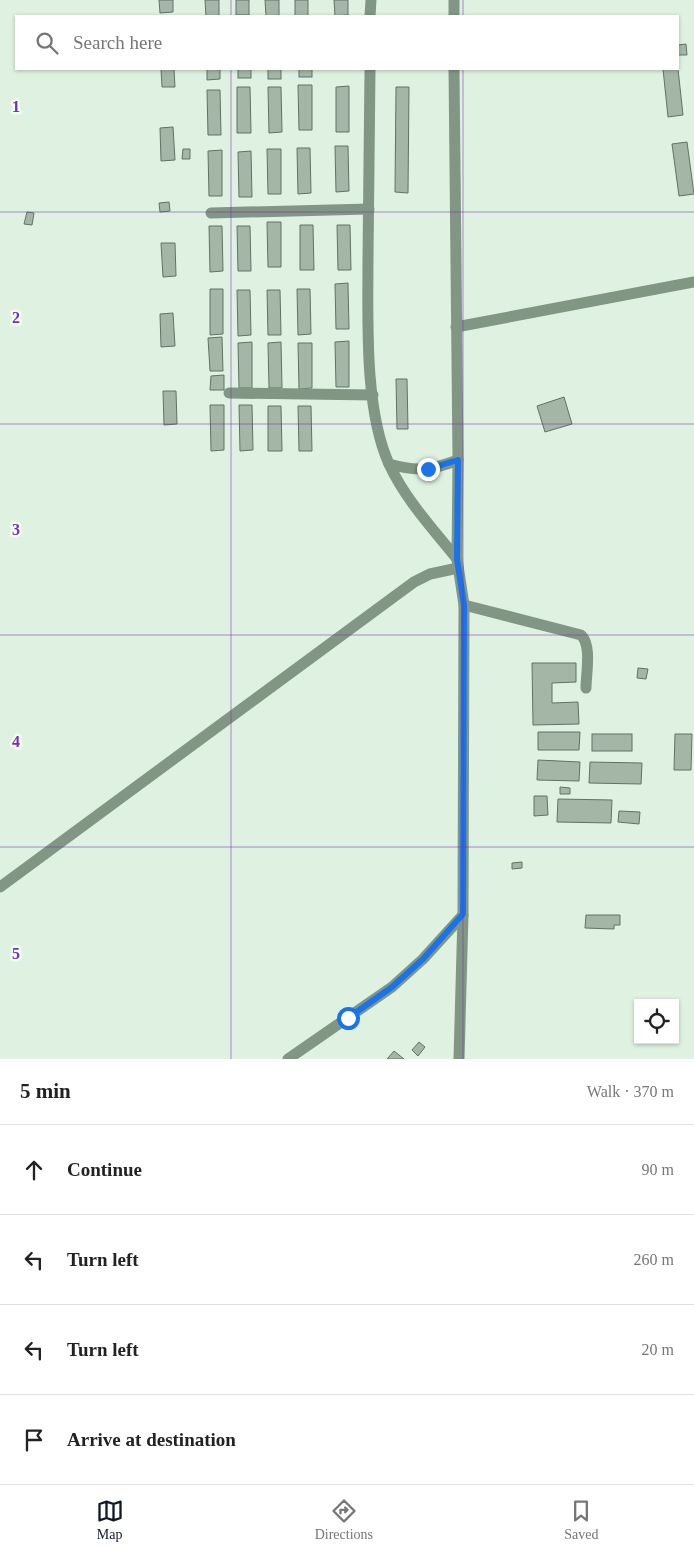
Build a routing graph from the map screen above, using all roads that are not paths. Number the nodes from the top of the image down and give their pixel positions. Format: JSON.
{"nodes":[{"id":1,"x":370,"y":0,"type":"edge"},
{"id":2,"x":454,"y":0,"type":"edge"},
{"id":3,"x":370,"y":15,"type":"edge"},
{"id":4,"x":454,"y":15,"type":"edge"},
{"id":5,"x":370,"y":70,"type":"edge"},
{"id":6,"x":454,"y":70,"type":"edge"},
{"id":7,"x":369,"y":209,"type":"junction"},
{"id":8,"x":211,"y":212,"type":"dead end"},
{"id":9,"x":694,"y":282,"type":"edge"},
{"id":10,"x":456,"y":327,"type":"junction"},
{"id":11,"x":229,"y":393,"type":"dead end"},
{"id":12,"x":373,"y":395,"type":"junction"},
{"id":13,"x":458,"y":460,"type":"junction"},
{"id":14,"x":390,"y":464,"type":"junction"},
{"id":15,"x":458,"y":564,"type":"junction"},
{"id":16,"x":464,"y":605,"type":"junction"},
{"id":17,"x":586,"y":688,"type":"dead end"},
{"id":18,"x":0,"y":887,"type":"edge"},
{"id":19,"x":463,"y":914,"type":"junction"},
{"id":20,"x":288,"y":1059,"type":"edge"},
{"id":21,"x":459,"y":1059,"type":"edge"}],
"edges":[{"from":1,"to":3,"type":"street"},
{"from":2,"to":4,"type":"street"},
{"from":5,"to":7,"type":"street"},
{"from":6,"to":10,"type":"street"},
{"from":7,"to":8,"type":"street"},
{"from":7,"to":12,"type":"street"},
{"from":9,"to":10,"type":"street"},
{"from":10,"to":13,"type":"street"},
{"from":11,"to":12,"type":"street"},
{"from":12,"to":14,"type":"street"},
{"from":13,"to":14,"type":"street"},
{"from":13,"to":15,"type":"street"},
{"from":14,"to":15,"type":"street"},
{"from":15,"to":16,"type":"street"},
{"from":15,"to":18,"type":"street"},
{"from":16,"to":17,"type":"street"},
{"from":16,"to":19,"type":"street"},
{"from":19,"to":20,"type":"street"},
{"from":19,"to":21,"type":"street"}]}
